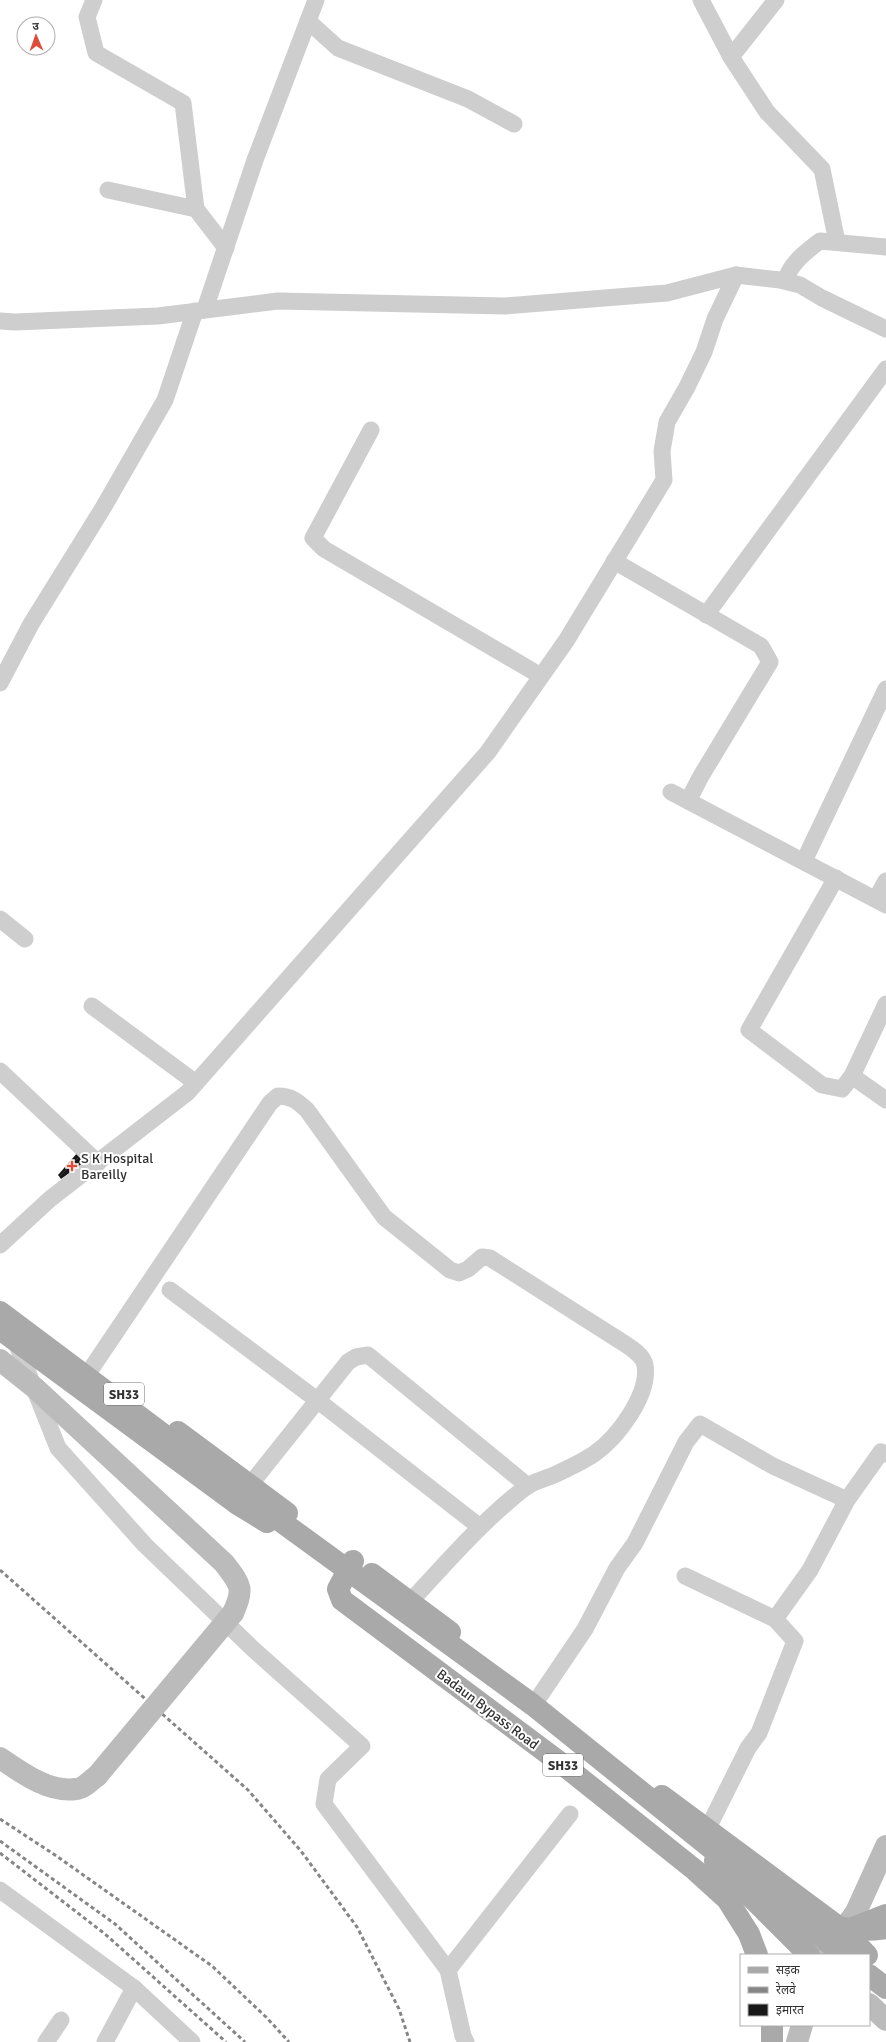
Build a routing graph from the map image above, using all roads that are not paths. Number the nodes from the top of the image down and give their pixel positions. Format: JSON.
{"nodes":[{"id":1,"x":94,"y":0,"type":"edge"},
{"id":2,"x":316,"y":0,"type":"edge"},
{"id":3,"x":701,"y":0,"type":"edge"},
{"id":4,"x":776,"y":0,"type":"edge"},
{"id":5,"x":308,"y":21,"type":"junction"},
{"id":6,"x":731,"y":57,"type":"junction"},
{"id":7,"x":514,"y":124,"type":"dead end"},
{"id":8,"x":108,"y":190,"type":"dead end"},
{"id":9,"x":196,"y":209,"type":"junction"},
{"id":10,"x":837,"y":242,"type":"junction"},
{"id":11,"x":886,"y":247,"type":"edge"},
{"id":12,"x":226,"y":248,"type":"junction"},
{"id":13,"x":736,"y":275,"type":"junction"},
{"id":14,"x":785,"y":281,"type":"junction"},
{"id":15,"x":200,"y":310,"type":"junction"},
{"id":16,"x":0,"y":321,"type":"edge"},
{"id":17,"x":886,"y":329,"type":"edge"},
{"id":18,"x":886,"y":369,"type":"edge"},
{"id":19,"x":371,"y":430,"type":"dead end"},
{"id":20,"x":614,"y":561,"type":"junction"},
{"id":21,"x":706,"y":615,"type":"junction"},
{"id":22,"x":541,"y":676,"type":"junction"},
{"id":23,"x":0,"y":683,"type":"edge"},
{"id":24,"x":886,"y":689,"type":"edge"},
{"id":25,"x":671,"y":792,"type":"dead end"},
{"id":26,"x":688,"y":801,"type":"junction"},
{"id":27,"x":804,"y":861,"type":"junction"},
{"id":28,"x":836,"y":878,"type":"junction"},
{"id":29,"x":886,"y":881,"type":"edge"},
{"id":30,"x":881,"y":902,"type":"edge"},
{"id":31,"x":0,"y":919,"type":"edge"},
{"id":32,"x":25,"y":939,"type":"dead end"},
{"id":33,"x":886,"y":1004,"type":"edge"},
{"id":34,"x":92,"y":1006,"type":"dead end"},
{"id":35,"x":0,"y":1071,"type":"edge"},
{"id":36,"x":852,"y":1076,"type":"junction"},
{"id":37,"x":196,"y":1083,"type":"junction"},
{"id":38,"x":886,"y":1100,"type":"edge"},
{"id":39,"x":98,"y":1163,"type":"junction"},
{"id":40,"x":0,"y":1245,"type":"edge"},
{"id":41,"x":170,"y":1290,"type":"dead end"},
{"id":42,"x":0,"y":1301,"type":"edge"},
{"id":43,"x":0,"y":1312,"type":"edge"},
{"id":44,"x":8,"y":1335,"type":"edge"},
{"id":45,"x":0,"y":1360,"type":"edge"},
{"id":46,"x":91,"y":1369,"type":"junction"},
{"id":47,"x":36,"y":1388,"type":"junction"},
{"id":48,"x":317,"y":1400,"type":"junction"},
{"id":49,"x":886,"y":1454,"type":"edge"},
{"id":50,"x":250,"y":1485,"type":"junction"},
{"id":51,"x":528,"y":1486,"type":"junction"},
{"id":52,"x":847,"y":1500,"type":"junction"},
{"id":53,"x":236,"y":1503,"type":"junction"},
{"id":54,"x":480,"y":1527,"type":"junction"},
{"id":55,"x":348,"y":1569,"type":"junction"},
{"id":56,"x":685,"y":1576,"type":"dead end"},
{"id":57,"x":410,"y":1602,"type":"junction"},
{"id":58,"x":775,"y":1618,"type":"junction"},
{"id":59,"x":537,"y":1700,"type":"junction"},
{"id":60,"x":0,"y":1758,"type":"edge"},
{"id":61,"x":570,"y":1814,"type":"dead end"},
{"id":62,"x":707,"y":1830,"type":"junction"},
{"id":63,"x":886,"y":1846,"type":"edge"},
{"id":64,"x":0,"y":1890,"type":"edge"},
{"id":65,"x":788,"y":1910,"type":"junction"},
{"id":66,"x":886,"y":1915,"type":"edge"},
{"id":67,"x":886,"y":1928,"type":"edge"},
{"id":68,"x":844,"y":1931,"type":"junction"},
{"id":69,"x":757,"y":1954,"type":"edge"},
{"id":70,"x":808,"y":1954,"type":"edge"},
{"id":71,"x":827,"y":1954,"type":"edge"},
{"id":72,"x":843,"y":1954,"type":"edge"},
{"id":73,"x":866,"y":1954,"type":"edge"},
{"id":74,"x":448,"y":1970,"type":"junction"},
{"id":75,"x":134,"y":1988,"type":"junction"},
{"id":76,"x":870,"y":2005,"type":"edge"},
{"id":77,"x":61,"y":2020,"type":"dead end"},
{"id":78,"x":886,"y":2020,"type":"edge"},
{"id":79,"x":772,"y":2026,"type":"edge"},
{"id":80,"x":802,"y":2026,"type":"edge"},
{"id":81,"x":187,"y":2040,"type":"edge"},
{"id":82,"x":46,"y":2042,"type":"edge"},
{"id":83,"x":105,"y":2042,"type":"edge"},
{"id":84,"x":466,"y":2042,"type":"edge"},
{"id":85,"x":772,"y":2042,"type":"edge"},
{"id":86,"x":796,"y":2042,"type":"edge"}],
"edges":[{"from":1,"to":9,"type":"street"},
{"from":2,"to":5,"type":"street"},
{"from":3,"to":6,"type":"street"},
{"from":4,"to":6,"type":"street"},
{"from":5,"to":7,"type":"street"},
{"from":5,"to":12,"type":"street"},
{"from":6,"to":10,"type":"street"},
{"from":8,"to":9,"type":"street"},
{"from":9,"to":12,"type":"street"},
{"from":10,"to":11,"type":"street"},
{"from":10,"to":14,"type":"street"},
{"from":12,"to":15,"type":"street"},
{"from":13,"to":14,"type":"street"},
{"from":13,"to":15,"type":"street"},
{"from":13,"to":20,"type":"street"},
{"from":14,"to":17,"type":"street"},
{"from":15,"to":16,"type":"street"},
{"from":15,"to":23,"type":"street"},
{"from":18,"to":21,"type":"street"},
{"from":19,"to":22,"type":"street"},
{"from":20,"to":21,"type":"street"},
{"from":20,"to":22,"type":"street"},
{"from":21,"to":26,"type":"street"},
{"from":22,"to":37,"type":"street"},
{"from":24,"to":27,"type":"street"},
{"from":25,"to":26,"type":"street"},
{"from":26,"to":27,"type":"street"},
{"from":27,"to":28,"type":"street"},
{"from":28,"to":30,"type":"street"},
{"from":28,"to":36,"type":"street"},
{"from":29,"to":30,"type":"street"},
{"from":31,"to":32,"type":"street"},
{"from":33,"to":36,"type":"street"},
{"from":34,"to":37,"type":"street"},
{"from":35,"to":39,"type":"street"},
{"from":36,"to":38,"type":"street"},
{"from":37,"to":39,"type":"street"},
{"from":39,"to":40,"type":"street"},
{"from":41,"to":48,"type":"street"},
{"from":42,"to":46,"type":"main road","number":"SH33"},
{"from":43,"to":65,"type":"main road","bridge":true},
{"from":44,"to":47,"type":"street"},
{"from":44,"to":53,"type":"main road","number":"SH33"},
{"from":45,"to":47,"type":"street"},
{"from":46,"to":50,"type":"main road","number":"SH33"},
{"from":46,"to":51,"type":"street"},
{"from":47,"to":60,"type":"street","bridge":true},
{"from":47,"to":74,"type":"street"},
{"from":48,"to":50,"type":"street"},
{"from":48,"to":51,"type":"street"},
{"from":48,"to":54,"type":"street"},
{"from":49,"to":52,"type":"street"},
{"from":50,"to":53,"type":"street"},
{"from":50,"to":55,"type":"main road"},
{"from":51,"to":54,"type":"street"},
{"from":52,"to":58,"type":"street"},
{"from":52,"to":59,"type":"street"},
{"from":53,"to":55,"type":"main road"},
{"from":54,"to":57,"type":"street"},
{"from":55,"to":57,"type":"main road"},
{"from":55,"to":69,"type":"main road","name":"Badaun Bypass Road","number":"SH33"},
{"from":55,"to":70,"type":"main road"},
{"from":56,"to":58,"type":"street"},
{"from":57,"to":59,"type":"main road"},
{"from":58,"to":62,"type":"street"},
{"from":59,"to":62,"type":"main road"},
{"from":61,"to":74,"type":"street"},
{"from":62,"to":68,"type":"main road"},
{"from":63,"to":68,"type":"street"},
{"from":64,"to":75,"type":"street"},
{"from":65,"to":67,"type":"main road","bridge":true},
{"from":65,"to":72,"type":"main road","bridge":true},
{"from":66,"to":68,"type":"main road"},
{"from":68,"to":71,"type":"street"},
{"from":68,"to":73,"type":"main road"},
{"from":74,"to":84,"type":"street"},
{"from":75,"to":81,"type":"street"},
{"from":75,"to":83,"type":"street"},
{"from":76,"to":78,"type":"street"},
{"from":77,"to":82,"type":"street"},
{"from":79,"to":85,"type":"main road"},
{"from":80,"to":86,"type":"street"}]}
